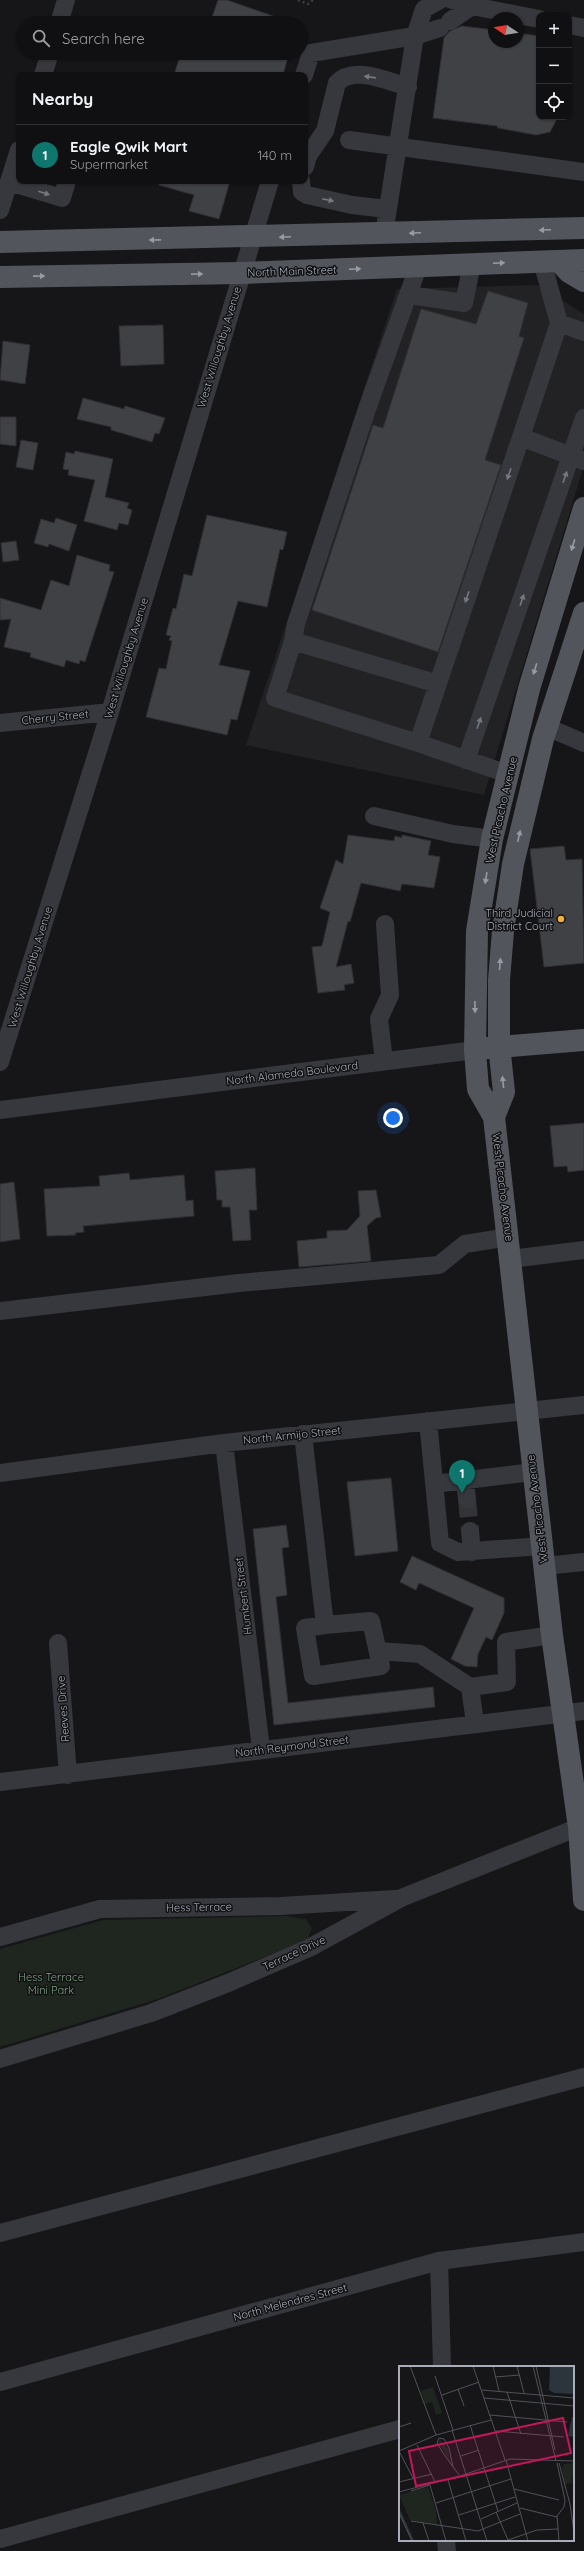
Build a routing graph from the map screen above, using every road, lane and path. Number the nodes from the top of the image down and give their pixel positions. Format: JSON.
{"nodes":[{"id":1,"x":66,"y":0,"type":"edge"},
{"id":2,"x":298,"y":0,"type":"edge"},
{"id":3,"x":313,"y":0,"type":"edge"},
{"id":4,"x":440,"y":0,"type":"edge"},
{"id":5,"x":452,"y":0,"type":"edge"},
{"id":6,"x":472,"y":6,"type":"junction"},
{"id":7,"x":61,"y":16,"type":"edge"},
{"id":8,"x":536,"y":18,"type":"edge"},
{"id":9,"x":572,"y":26,"type":"edge"},
{"id":10,"x":584,"y":28,"type":"edge"},
{"id":11,"x":415,"y":36,"type":"junction"},
{"id":12,"x":48,"y":60,"type":"edge"},
{"id":13,"x":44,"y":72,"type":"edge"},
{"id":14,"x":305,"y":72,"type":"edge"},
{"id":15,"x":408,"y":87,"type":"junction"},
{"id":16,"x":348,"y":140,"type":"dead end"},
{"id":17,"x":397,"y":147,"type":"junction"},
{"id":18,"x":308,"y":156,"type":"edge"},
{"id":19,"x":16,"y":160,"type":"edge"},
{"id":20,"x":584,"y":172,"type":"edge"},
{"id":21,"x":9,"y":182,"type":"junction"},
{"id":22,"x":66,"y":184,"type":"edge"},
{"id":23,"x":269,"y":184,"type":"edge"},
{"id":24,"x":301,"y":184,"type":"edge"},
{"id":25,"x":387,"y":209,"type":"junction"},
{"id":26,"x":0,"y":210,"type":"edge"},
{"id":27,"x":584,"y":228,"type":"edge"},
{"id":28,"x":384,"y":234,"type":"junction"},
{"id":29,"x":0,"y":242,"type":"edge"},
{"id":30,"x":250,"y":245,"type":"junction"},
{"id":31,"x":584,"y":260,"type":"edge"},
{"id":32,"x":550,"y":261,"type":"junction"},
{"id":33,"x":472,"y":264,"type":"junction"},
{"id":34,"x":418,"y":267,"type":"junction"},
{"id":35,"x":241,"y":273,"type":"junction"},
{"id":36,"x":0,"y":277,"type":"edge"},
{"id":37,"x":584,"y":281,"type":"edge"},
{"id":38,"x":409,"y":295,"type":"junction"},
{"id":39,"x":559,"y":323,"type":"junction"},
{"id":40,"x":584,"y":332,"type":"edge"},
{"id":41,"x":584,"y":418,"type":"edge"},
{"id":42,"x":521,"y":437,"type":"junction"},
{"id":43,"x":578,"y":459,"type":"edge"},
{"id":44,"x":584,"y":508,"type":"edge"},
{"id":45,"x":584,"y":613,"type":"edge"},
{"id":46,"x":293,"y":641,"type":"junction"},
{"id":47,"x":578,"y":649,"type":"edge"},
{"id":48,"x":438,"y":684,"type":"junction"},
{"id":49,"x":110,"y":712,"type":"junction"},
{"id":50,"x":0,"y":723,"type":"edge"},
{"id":51,"x":547,"y":727,"type":"junction"},
{"id":52,"x":418,"y":742,"type":"junction"},
{"id":53,"x":584,"y":743,"type":"edge"},
{"id":54,"x":466,"y":760,"type":"junction"},
{"id":55,"x":508,"y":774,"type":"junction"},
{"id":56,"x":374,"y":816,"type":"dead end"},
{"id":57,"x":492,"y":839,"type":"junction"},
{"id":58,"x":385,"y":924,"type":"dead end"},
{"id":59,"x":584,"y":1040,"type":"edge"},
{"id":60,"x":499,"y":1045,"type":"junction"},
{"id":61,"x":475,"y":1050,"type":"junction"},
{"id":62,"x":384,"y":1061,"type":"junction"},
{"id":63,"x":0,"y":1062,"type":"edge"},
{"id":64,"x":0,"y":1110,"type":"edge"},
{"id":65,"x":494,"y":1117,"type":"junction"},
{"id":66,"x":509,"y":1237,"type":"junction"},
{"id":67,"x":584,"y":1250,"type":"edge"},
{"id":68,"x":511,"y":1258,"type":"junction"},
{"id":69,"x":0,"y":1312,"type":"edge"},
{"id":70,"x":584,"y":1405,"type":"edge"},
{"id":71,"x":526,"y":1411,"type":"junction"},
{"id":72,"x":428,"y":1421,"type":"junction"},
{"id":73,"x":302,"y":1434,"type":"junction"},
{"id":74,"x":224,"y":1443,"type":"junction"},
{"id":75,"x":533,"y":1472,"type":"junction"},
{"id":76,"x":0,"y":1473,"type":"edge"},
{"id":77,"x":465,"y":1480,"type":"junction"},
{"id":78,"x":434,"y":1484,"type":"junction"},
{"id":79,"x":467,"y":1499,"type":"tunnel mouth"},
{"id":80,"x":470,"y":1531,"type":"tunnel mouth"},
{"id":81,"x":472,"y":1552,"type":"junction"},
{"id":82,"x":543,"y":1556,"type":"junction"},
{"id":83,"x":584,"y":1562,"type":"edge"},
{"id":84,"x":325,"y":1625,"type":"junction"},
{"id":85,"x":552,"y":1635,"type":"junction"},
{"id":86,"x":58,"y":1643,"type":"dead end"},
{"id":87,"x":378,"y":1651,"type":"junction"},
{"id":88,"x":470,"y":1687,"type":"junction"},
{"id":89,"x":584,"y":1711,"type":"edge"},
{"id":90,"x":562,"y":1713,"type":"junction"},
{"id":91,"x":475,"y":1723,"type":"junction"},
{"id":92,"x":261,"y":1749,"type":"junction"},
{"id":93,"x":68,"y":1775,"type":"junction"},
{"id":94,"x":0,"y":1782,"type":"edge"},
{"id":95,"x":579,"y":1827,"type":"junction"},
{"id":96,"x":583,"y":1872,"type":"edge"},
{"id":97,"x":401,"y":1898,"type":"junction"},
{"id":98,"x":584,"y":1900,"type":"edge"},
{"id":99,"x":0,"y":1937,"type":"edge"},
{"id":100,"x":0,"y":2059,"type":"edge"},
{"id":101,"x":584,"y":2077,"type":"edge"},
{"id":102,"x":0,"y":2233,"type":"edge"},
{"id":103,"x":584,"y":2242,"type":"edge"},
{"id":104,"x":439,"y":2261,"type":"junction"},
{"id":105,"x":442,"y":2366,"type":"edge"},
{"id":106,"x":0,"y":2382,"type":"edge"},
{"id":107,"x":399,"y":2429,"type":"edge"},
{"id":108,"x":0,"y":2539,"type":"edge"},
{"id":109,"x":446,"y":2541,"type":"edge"},
{"id":110,"x":447,"y":2551,"type":"edge"}],
"edges":[{"from":1,"to":7,"type":"street"},
{"from":2,"to":3,"type":"path"},
{"from":4,"to":11,"type":"street"},
{"from":5,"to":6,"type":"street"},
{"from":6,"to":8,"type":"street"},
{"from":6,"to":11,"type":"street"},
{"from":9,"to":10,"type":"street"},
{"from":11,"to":14,"type":"street"},
{"from":11,"to":15,"type":"street"},
{"from":12,"to":13,"type":"street"},
{"from":15,"to":17,"type":"street"},
{"from":15,"to":18,"type":"street","one_way":true},
{"from":16,"to":17,"type":"street"},
{"from":17,"to":20,"type":"street"},
{"from":17,"to":25,"type":"street"},
{"from":19,"to":21,"type":"street"},
{"from":21,"to":22,"type":"street","one_way":true},
{"from":21,"to":26,"type":"street"},
{"from":23,"to":30,"type":"street","name":"West Willoughby Avenue"},
{"from":24,"to":25,"type":"street","one_way":true},
{"from":25,"to":28,"type":"street"},
{"from":27,"to":28,"type":"main road","one_way":true},
{"from":28,"to":30,"type":"main road","one_way":true},
{"from":30,"to":29,"type":"main road","one_way":true},
{"from":30,"to":35,"type":"street","name":"West Willoughby Avenue"},
{"from":31,"to":32,"type":"main road","name":"North Main Street"},
{"from":33,"to":32,"type":"main road","name":"North Main Street","one_way":true},
{"from":32,"to":37,"type":"main road"},
{"from":32,"to":39,"type":"street"},
{"from":33,"to":34,"type":"main road","name":"North Main Street"},
{"from":33,"to":38,"type":"street"},
{"from":35,"to":34,"type":"main road","name":"North Main Street","one_way":true},
{"from":34,"to":38,"type":"street"},
{"from":36,"to":35,"type":"main road","name":"North Main Street","one_way":true},
{"from":35,"to":49,"type":"street","name":"West Willoughby Avenue"},
{"from":38,"to":46,"type":"street"},
{"from":39,"to":40,"type":"street"},
{"from":39,"to":42,"type":"street"},
{"from":41,"to":43,"type":"street"},
{"from":42,"to":43,"type":"street"},
{"from":42,"to":48,"type":"street","one_way":true},
{"from":54,"to":43,"type":"street","one_way":true},
{"from":44,"to":55,"type":"main road","name":"West Picacho Avenue","one_way":true},
{"from":45,"to":47,"type":"main road","name":"West Picacho Avenue"},
{"from":46,"to":48,"type":"street"},
{"from":46,"to":52,"type":"street"},
{"from":47,"to":51,"type":"main road","name":"West Picacho Avenue"},
{"from":48,"to":52,"type":"street"},
{"from":49,"to":50,"type":"street","name":"Cherry Street"},
{"from":49,"to":63,"type":"street","name":"West Willoughby Avenue"},
{"from":51,"to":53,"type":"street"},
{"from":60,"to":51,"type":"main road","name":"West Picacho Avenue","one_way":true},
{"from":52,"to":54,"type":"street"},
{"from":54,"to":55,"type":"street"},
{"from":55,"to":57,"type":"main road","name":"West Picacho Avenue"},
{"from":56,"to":57,"type":"street"},
{"from":57,"to":61,"type":"main road","name":"West Picacho Avenue","one_way":true},
{"from":58,"to":62,"type":"street"},
{"from":59,"to":60,"type":"main road","name":"North Alameda Boulevard"},
{"from":60,"to":61,"type":"main road","name":"North Alameda Boulevard"},
{"from":65,"to":60,"type":"main road","name":"West Picacho Avenue","one_way":true},
{"from":61,"to":62,"type":"street","name":"North Alameda Boulevard"},
{"from":61,"to":65,"type":"main road","name":"West Picacho Avenue"},
{"from":62,"to":64,"type":"street","name":"North Alameda Boulevard"},
{"from":65,"to":66,"type":"main road","name":"West Picacho Avenue"},
{"from":66,"to":68,"type":"main road","name":"West Picacho Avenue"},
{"from":66,"to":69,"type":"street"},
{"from":67,"to":68,"type":"street"},
{"from":68,"to":71,"type":"main road","name":"West Picacho Avenue"},
{"from":70,"to":71,"type":"street","name":"North Armijo Street"},
{"from":71,"to":72,"type":"street","name":"North Armijo Street"},
{"from":71,"to":75,"type":"main road","name":"West Picacho Avenue"},
{"from":72,"to":73,"type":"street","name":"North Armijo Street"},
{"from":72,"to":78,"type":"street"},
{"from":73,"to":74,"type":"street","name":"North Armijo Street"},
{"from":73,"to":84,"type":"street"},
{"from":74,"to":76,"type":"street","name":"North Armijo Street"},
{"from":74,"to":92,"type":"street","name":"Humbert Street"},
{"from":75,"to":77,"type":"street"},
{"from":75,"to":82,"type":"main road","name":"West Picacho Avenue"},
{"from":77,"to":78,"type":"street"},
{"from":77,"to":79,"type":"street"},
{"from":78,"to":81,"type":"street"},
{"from":80,"to":81,"type":"street"},
{"from":81,"to":82,"type":"street"},
{"from":82,"to":83,"type":"street"},
{"from":82,"to":85,"type":"main road","name":"West Picacho Avenue"},
{"from":84,"to":87,"type":"street"},
{"from":84,"to":87,"type":"street"},
{"from":85,"to":88,"type":"street"},
{"from":85,"to":90,"type":"main road","name":"West Picacho Avenue"},
{"from":86,"to":93,"type":"street","name":"Reeves Drive"},
{"from":87,"to":88,"type":"street"},
{"from":88,"to":91,"type":"street"},
{"from":89,"to":90,"type":"street","name":"North Reymond Street"},
{"from":90,"to":91,"type":"street","name":"North Reymond Street"},
{"from":90,"to":95,"type":"main road","name":"West Picacho Avenue"},
{"from":91,"to":92,"type":"street","name":"North Reymond Street"},
{"from":92,"to":93,"type":"street","name":"North Reymond Street"},
{"from":93,"to":94,"type":"street","name":"North Reymond Street"},
{"from":95,"to":96,"type":"main road","name":"West Picacho Avenue"},
{"from":95,"to":97,"type":"street","name":"Terrace Drive"},
{"from":96,"to":98,"type":"main road","name":"West Picacho Avenue"},
{"from":97,"to":99,"type":"street","name":"Hess Terrace"},
{"from":97,"to":100,"type":"street","name":"Terrace Drive"},
{"from":101,"to":102,"type":"street"},
{"from":103,"to":104,"type":"street","name":"North Melendres Street"},
{"from":104,"to":105,"type":"street"},
{"from":104,"to":106,"type":"street","name":"North Melendres Street"},
{"from":107,"to":108,"type":"street"},
{"from":109,"to":110,"type":"street"}]}
